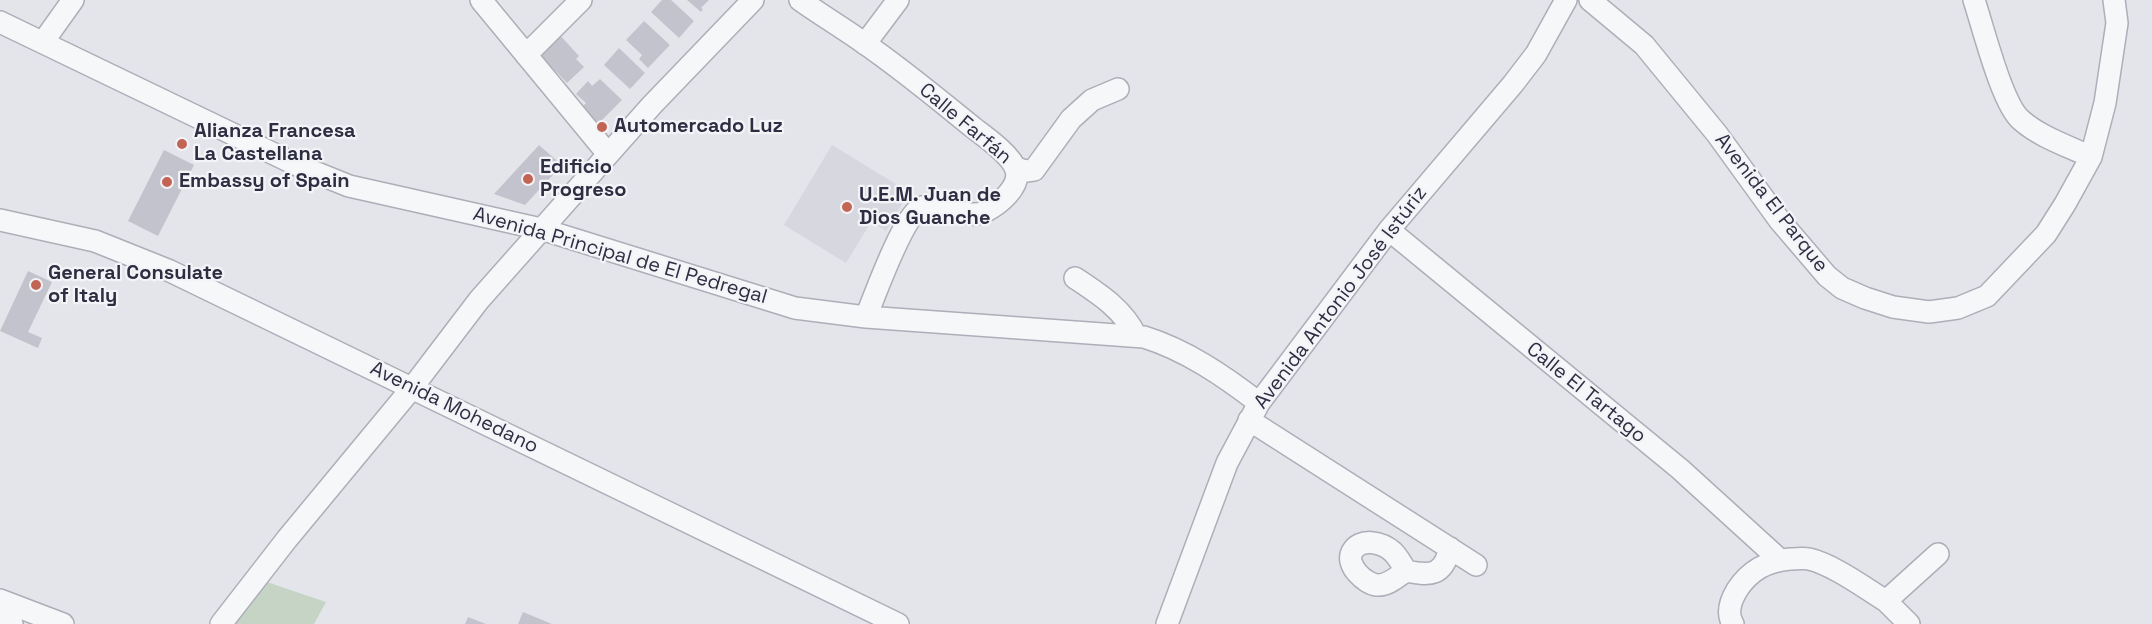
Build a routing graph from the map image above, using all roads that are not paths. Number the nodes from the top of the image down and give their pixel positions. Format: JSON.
{"nodes":[{"id":1,"x":73,"y":0,"type":"edge"},
{"id":2,"x":481,"y":0,"type":"edge"},
{"id":3,"x":581,"y":0,"type":"edge"},
{"id":4,"x":753,"y":0,"type":"edge"},
{"id":5,"x":800,"y":0,"type":"edge"},
{"id":6,"x":898,"y":0,"type":"edge"},
{"id":7,"x":1566,"y":0,"type":"edge"},
{"id":8,"x":1590,"y":0,"type":"edge"},
{"id":9,"x":1974,"y":0,"type":"edge"},
{"id":10,"x":2114,"y":0,"type":"edge"},
{"id":11,"x":0,"y":22,"type":"edge"},
{"id":12,"x":43,"y":42,"type":"junction"},
{"id":13,"x":865,"y":44,"type":"junction"},
{"id":14,"x":526,"y":55,"type":"junction"},
{"id":15,"x":1119,"y":89,"type":"dead end"},
{"id":16,"x":608,"y":154,"type":"junction"},
{"id":17,"x":2091,"y":157,"type":"junction"},
{"id":18,"x":1016,"y":168,"type":"junction"},
{"id":19,"x":0,"y":220,"type":"edge"},
{"id":20,"x":541,"y":229,"type":"junction"},
{"id":21,"x":1389,"y":230,"type":"junction"},
{"id":22,"x":1075,"y":278,"type":"dead end"},
{"id":23,"x":866,"y":317,"type":"junction"},
{"id":24,"x":1136,"y":336,"type":"junction"},
{"id":25,"x":412,"y":388,"type":"junction"},
{"id":26,"x":1254,"y":411,"type":"junction"},
{"id":27,"x":1450,"y":548,"type":"junction"},
{"id":28,"x":1938,"y":554,"type":"dead end"},
{"id":29,"x":1780,"y":560,"type":"junction"},
{"id":30,"x":1476,"y":565,"type":"dead end"},
{"id":31,"x":1406,"y":571,"type":"dead end"},
{"id":32,"x":0,"y":600,"type":"edge"},
{"id":33,"x":1886,"y":601,"type":"junction"},
{"id":34,"x":0,"y":619,"type":"edge"},
{"id":35,"x":12,"y":624,"type":"edge"},
{"id":36,"x":63,"y":624,"type":"edge"},
{"id":37,"x":221,"y":624,"type":"edge"},
{"id":38,"x":898,"y":624,"type":"edge"},
{"id":39,"x":1167,"y":624,"type":"edge"},
{"id":40,"x":1733,"y":624,"type":"edge"},
{"id":41,"x":1909,"y":624,"type":"edge"}],
"edges":[{"from":1,"to":12,"type":"street"},
{"from":2,"to":14,"type":"street"},
{"from":3,"to":14,"type":"street"},
{"from":4,"to":16,"type":"street"},
{"from":5,"to":13,"type":"street","name":"Calle Farfán"},
{"from":6,"to":13,"type":"street"},
{"from":7,"to":21,"type":"street","name":"Avenida Antonio José Istúriz"},
{"from":8,"to":17,"type":"street","name":"Avenida El Parque"},
{"from":9,"to":17,"type":"street"},
{"from":10,"to":17,"type":"street","name":"Avenida El Parque"},
{"from":11,"to":12,"type":"street","name":"Avenida Principal de El Pedregal"},
{"from":12,"to":20,"type":"street","name":"Avenida Principal de El Pedregal"},
{"from":13,"to":18,"type":"street","name":"Calle Farfán"},
{"from":14,"to":16,"type":"street"},
{"from":15,"to":18,"type":"street"},
{"from":16,"to":20,"type":"street"},
{"from":18,"to":23,"type":"street","name":"Calle Farfán"},
{"from":19,"to":25,"type":"street","name":"Avenida Mohedano"},
{"from":20,"to":23,"type":"street","name":"Avenida Principal de El Pedregal"},
{"from":20,"to":25,"type":"street"},
{"from":21,"to":26,"type":"street","name":"Avenida Antonio José Istúriz"},
{"from":21,"to":29,"type":"street","name":"Calle El Tartago"},
{"from":22,"to":24,"type":"street"},
{"from":23,"to":24,"type":"street","name":"Avenida Principal de El Pedregal"},
{"from":24,"to":26,"type":"street","name":"Avenida Principal de El Pedregal"},
{"from":25,"to":37,"type":"street"},
{"from":25,"to":38,"type":"street","name":"Avenida Mohedano"},
{"from":26,"to":27,"type":"street","name":"Avenida Principal de El Pedregal"},
{"from":26,"to":39,"type":"street","name":"Avenida Antonio José Istúriz"},
{"from":27,"to":30,"type":"street","name":"Avenida Principal de El Pedregal"},
{"from":27,"to":31,"type":"street"},
{"from":28,"to":33,"type":"street"},
{"from":29,"to":33,"type":"street"},
{"from":29,"to":40,"type":"street"},
{"from":32,"to":36,"type":"street"},
{"from":33,"to":41,"type":"street"},
{"from":34,"to":35,"type":"street"}]}
